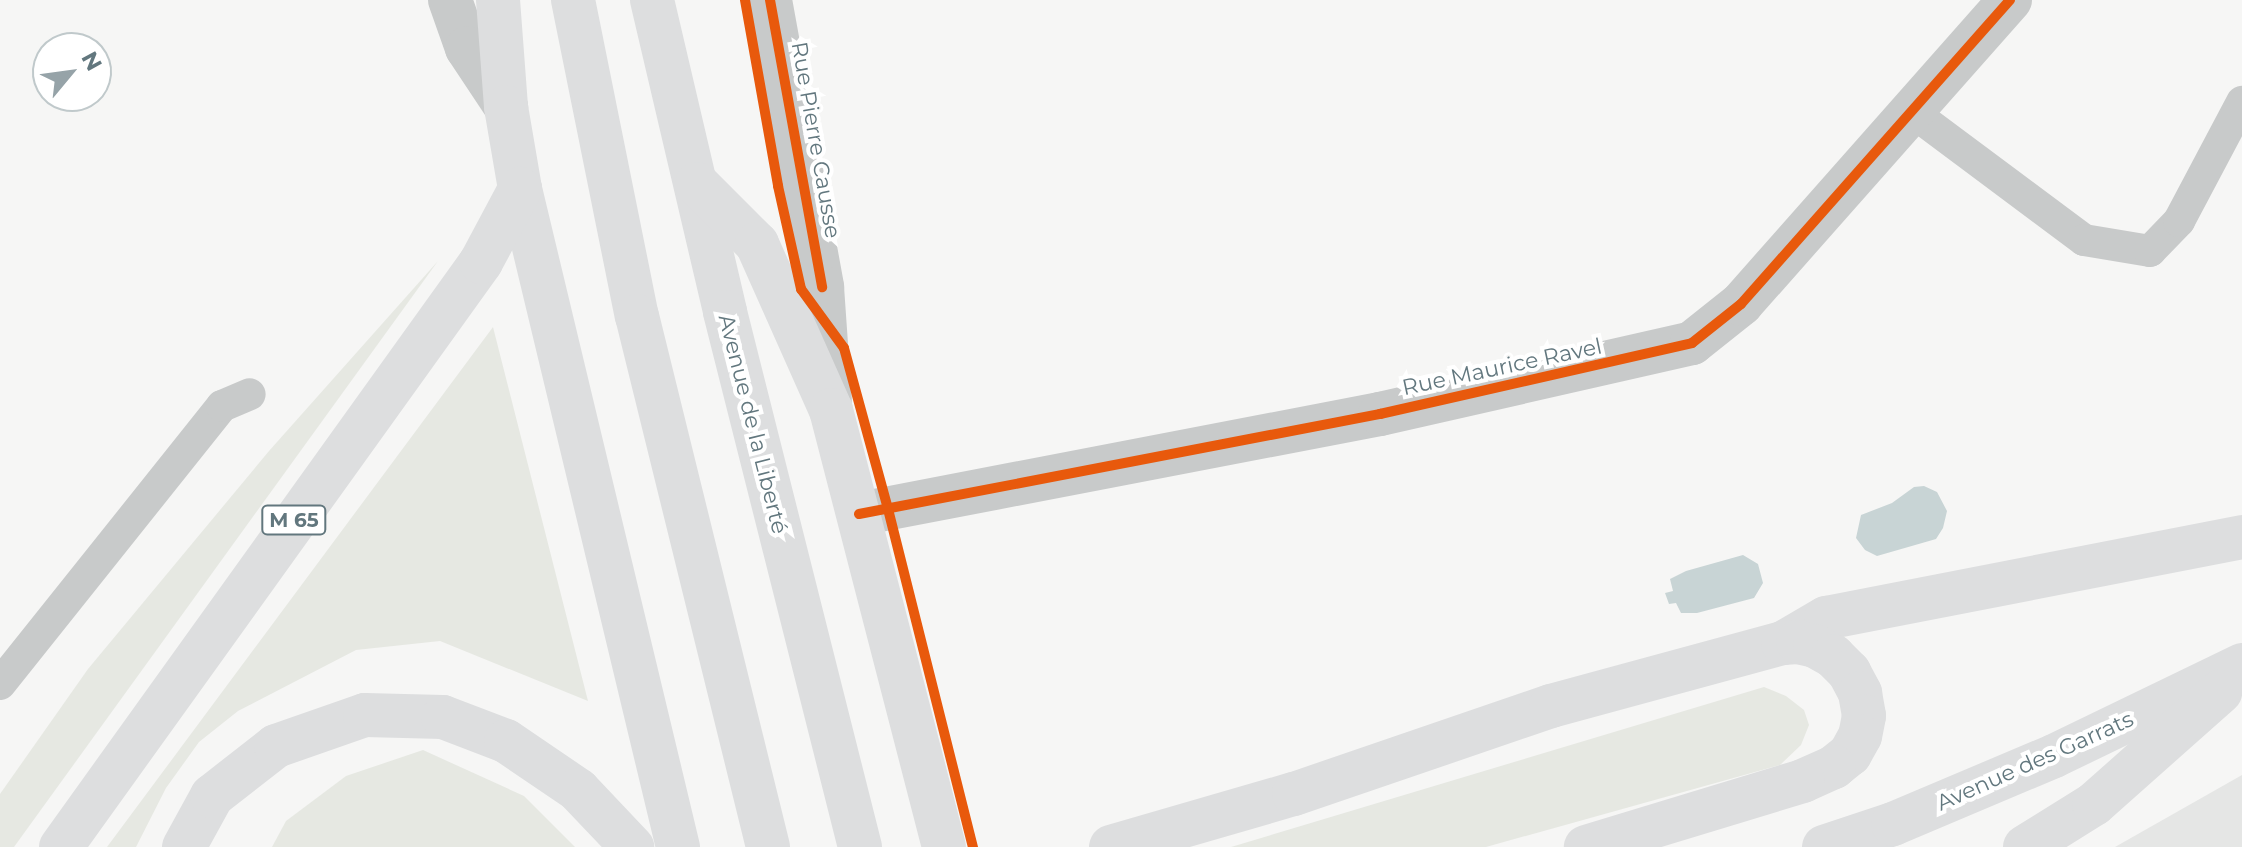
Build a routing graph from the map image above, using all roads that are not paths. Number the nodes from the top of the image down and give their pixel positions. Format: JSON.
{"nodes":[{"id":1,"x":450,"y":0,"type":"edge"},
{"id":2,"x":498,"y":0,"type":"edge"},
{"id":3,"x":573,"y":0,"type":"edge"},
{"id":4,"x":652,"y":0,"type":"edge"},
{"id":5,"x":770,"y":0,"type":"edge"},
{"id":6,"x":2010,"y":0,"type":"edge"},
{"id":7,"x":2242,"y":102,"type":"edge"},
{"id":8,"x":506,"y":107,"type":"junction"},
{"id":9,"x":1911,"y":111,"type":"junction"},
{"id":10,"x":697,"y":184,"type":"junction"},
{"id":11,"x":520,"y":189,"type":"junction"},
{"id":12,"x":250,"y":394,"type":"dead end"},
{"id":13,"x":831,"y":410,"type":"junction"},
{"id":14,"x":859,"y":514,"type":"junction"},
{"id":15,"x":2242,"y":537,"type":"edge"},
{"id":16,"x":1783,"y":643,"type":"junction"},
{"id":17,"x":2242,"y":665,"type":"edge"},
{"id":18,"x":2242,"y":672,"type":"edge"},
{"id":19,"x":0,"y":684,"type":"edge"},
{"id":20,"x":61,"y":847,"type":"edge"},
{"id":21,"x":184,"y":847,"type":"edge"},
{"id":22,"x":632,"y":847,"type":"edge"},
{"id":23,"x":678,"y":847,"type":"edge"},
{"id":24,"x":768,"y":847,"type":"edge"},
{"id":25,"x":860,"y":847,"type":"edge"},
{"id":26,"x":944,"y":847,"type":"edge"},
{"id":27,"x":1111,"y":847,"type":"edge"},
{"id":28,"x":1586,"y":847,"type":"edge"},
{"id":29,"x":1824,"y":847,"type":"edge"},
{"id":30,"x":2025,"y":847,"type":"edge"}],
"edges":[{"from":1,"to":8,"type":"street"},
{"from":2,"to":8,"type":"main road"},
{"from":3,"to":24,"type":"main road"},
{"from":4,"to":10,"type":"main road","name":"Avenue de la Liberté"},
{"from":5,"to":13,"type":"street","name":"Rue Pierre Causse"},
{"from":6,"to":9,"type":"street","name":"Rue Maurice Ravel"},
{"from":7,"to":9,"type":"lane"},
{"from":8,"to":11,"type":"main road"},
{"from":9,"to":14,"type":"street","name":"Rue Maurice Ravel"},
{"from":10,"to":13,"type":"main road"},
{"from":10,"to":25,"type":"main road","name":"Avenue de la Liberté"},
{"from":11,"to":20,"type":"main road","number":"M 65"},
{"from":11,"to":23,"type":"main road"},
{"from":12,"to":19,"type":"lane"},
{"from":13,"to":14,"type":"main road"},
{"from":14,"to":26,"type":"main road"},
{"from":15,"to":16,"type":"main road"},
{"from":16,"to":27,"type":"main road"},
{"from":16,"to":28,"type":"main road"},
{"from":17,"to":29,"type":"main road","name":"Avenue des Garrats"},
{"from":18,"to":30,"type":"main road"},
{"from":21,"to":22,"type":"main road"}]}
